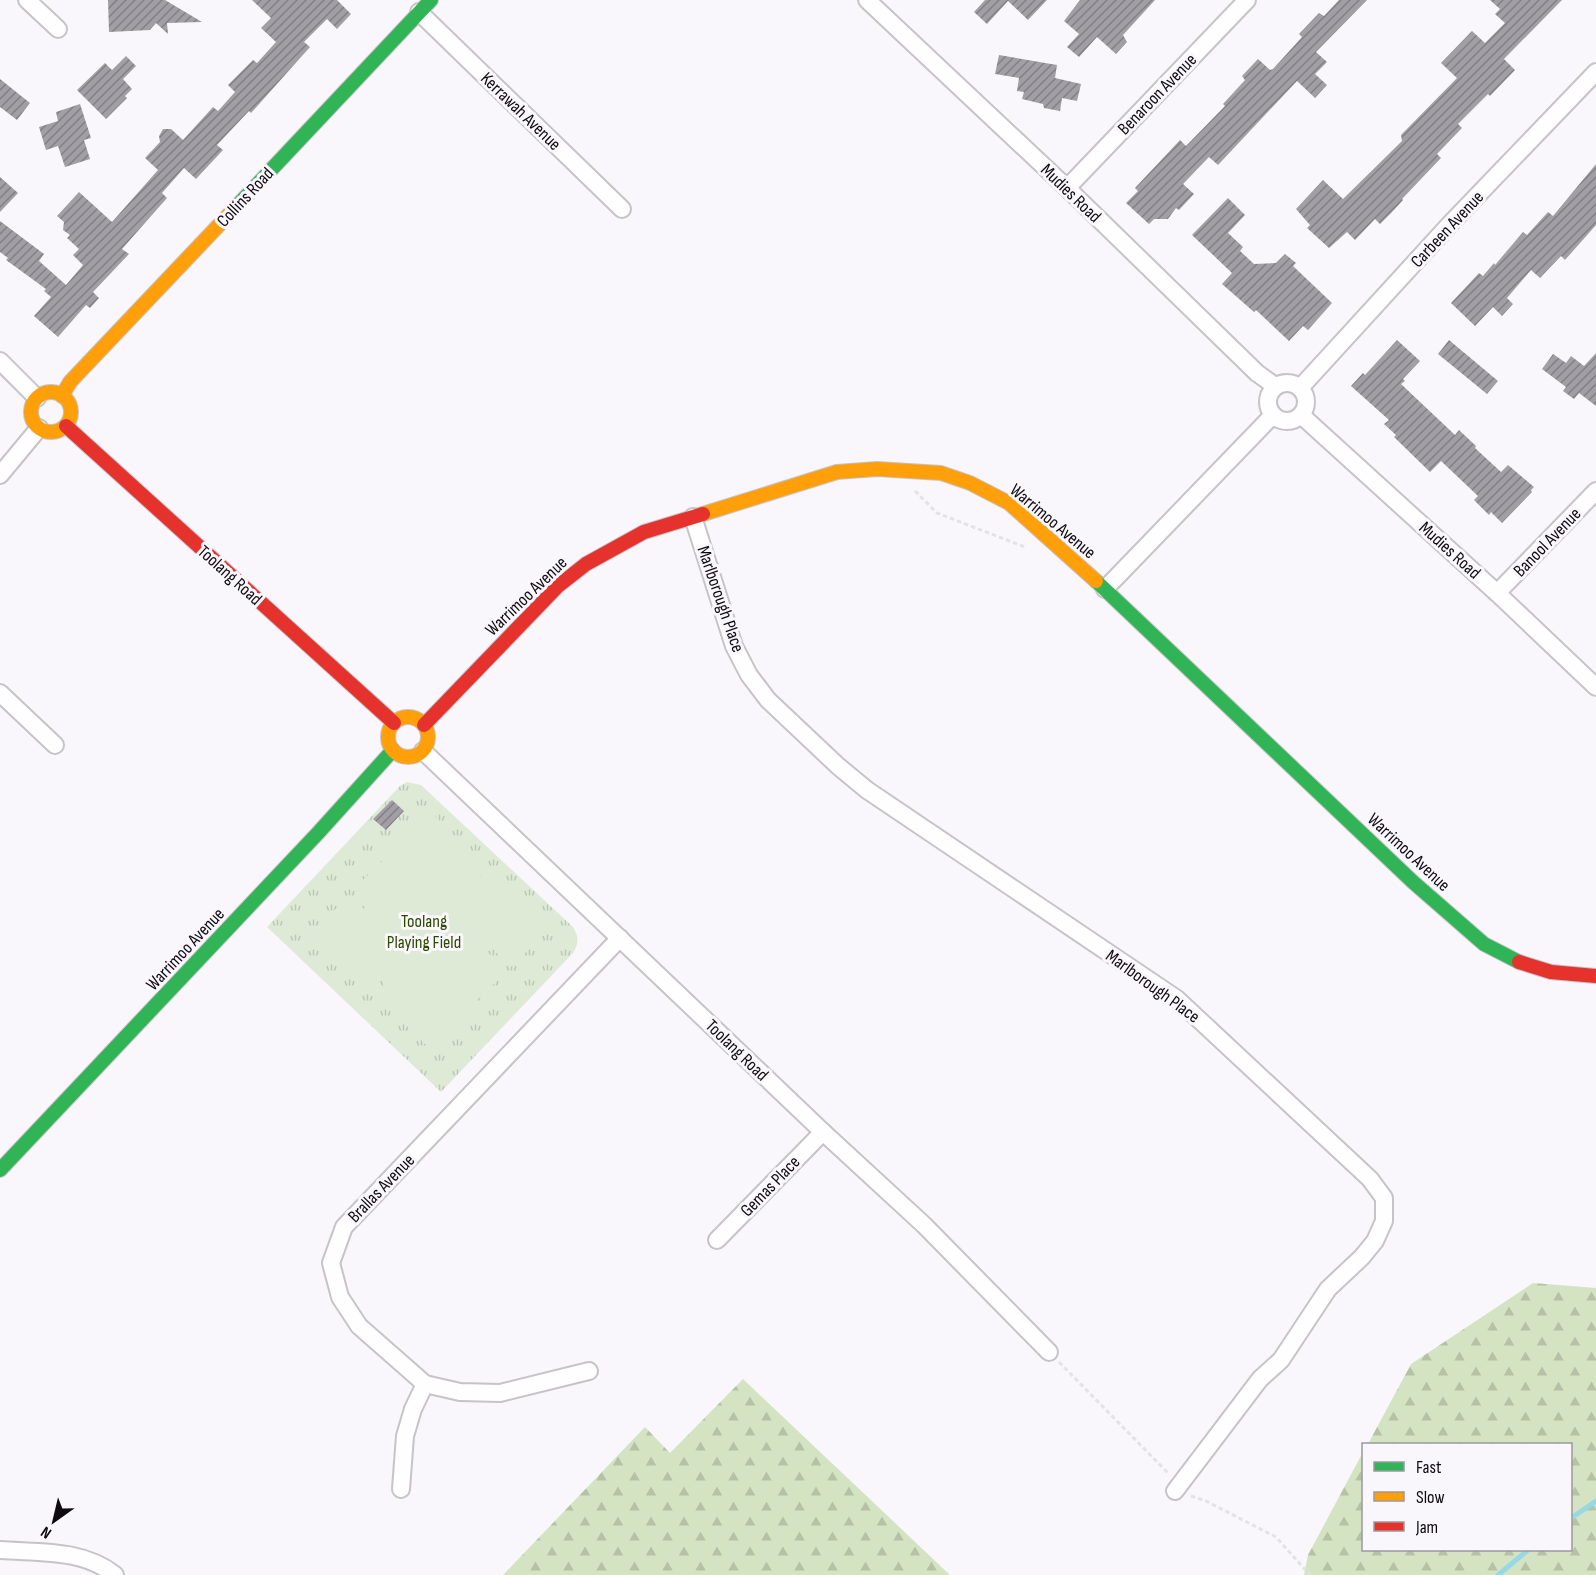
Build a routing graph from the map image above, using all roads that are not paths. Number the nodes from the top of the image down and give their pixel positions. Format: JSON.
{"nodes":[{"id":1,"x":27,"y":0,"type":"edge"},
{"id":2,"x":867,"y":0,"type":"edge"},
{"id":3,"x":1246,"y":0,"type":"edge"},
{"id":4,"x":425,"y":6,"type":"edge"},
{"id":5,"x":58,"y":29,"type":"dead end"},
{"id":6,"x":1596,"y":72,"type":"edge"},
{"id":7,"x":1067,"y":188,"type":"junction"},
{"id":8,"x":622,"y":209,"type":"dead end"},
{"id":9,"x":0,"y":360,"type":"edge"},
{"id":10,"x":1275,"y":386,"type":"junction"},
{"id":11,"x":1300,"y":388,"type":"junction"},
{"id":12,"x":62,"y":396,"type":"junction"},
{"id":13,"x":37,"y":398,"type":"junction"},
{"id":14,"x":1273,"y":415,"type":"junction"},
{"id":15,"x":1301,"y":415,"type":"junction"},
{"id":16,"x":66,"y":426,"type":"junction"},
{"id":17,"x":39,"y":428,"type":"junction"},
{"id":18,"x":0,"y":474,"type":"edge"},
{"id":19,"x":1596,"y":491,"type":"edge"},
{"id":20,"x":693,"y":517,"type":"junction"},
{"id":21,"x":1105,"y":589,"type":"junction"},
{"id":22,"x":1497,"y":593,"type":"junction"},
{"id":23,"x":1596,"y":687,"type":"edge"},
{"id":24,"x":0,"y":693,"type":"edge"},
{"id":25,"x":394,"y":723,"type":"junction"},
{"id":26,"x":424,"y":725,"type":"junction"},
{"id":27,"x":55,"y":745,"type":"dead end"},
{"id":28,"x":393,"y":750,"type":"junction"},
{"id":29,"x":423,"y":751,"type":"junction"},
{"id":30,"x":620,"y":938,"type":"junction"},
{"id":31,"x":1596,"y":976,"type":"edge"},
{"id":32,"x":822,"y":1132,"type":"junction"},
{"id":33,"x":0,"y":1170,"type":"edge"},
{"id":34,"x":717,"y":1240,"type":"dead end"},
{"id":35,"x":1049,"y":1352,"type":"road end"},
{"id":36,"x":589,"y":1371,"type":"dead end"},
{"id":37,"x":425,"y":1384,"type":"junction"},
{"id":38,"x":401,"y":1489,"type":"dead end"},
{"id":39,"x":1175,"y":1491,"type":"road end"},
{"id":40,"x":0,"y":1550,"type":"edge"},
{"id":41,"x":115,"y":1575,"type":"edge"}],
"edges":[{"from":1,"to":5,"type":"street"},
{"from":2,"to":7,"type":"street","name":"Mudies Road"},
{"from":3,"to":7,"type":"street","name":"Benaroon Avenue"},
{"from":4,"to":8,"type":"street","name":"Kerrawah Avenue"},
{"from":4,"to":12,"type":"street","name":"Collins Road"},
{"from":6,"to":11,"type":"street","name":"Carbeen Avenue"},
{"from":7,"to":10,"type":"street","name":"Mudies Road"},
{"from":9,"to":13,"type":"street"},
{"from":10,"to":11,"type":"street"},
{"from":10,"to":14,"type":"street"},
{"from":11,"to":15,"type":"street"},
{"from":12,"to":13,"type":"street"},
{"from":12,"to":16,"type":"street"},
{"from":13,"to":17,"type":"street"},
{"from":14,"to":15,"type":"street"},
{"from":14,"to":21,"type":"street"},
{"from":15,"to":22,"type":"street","name":"Mudies Road"},
{"from":16,"to":17,"type":"street"},
{"from":16,"to":25,"type":"street","name":"Toolang Road"},
{"from":17,"to":18,"type":"street"},
{"from":19,"to":22,"type":"street","name":"Banool Avenue"},
{"from":20,"to":21,"type":"street","name":"Warrimoo Avenue"},
{"from":20,"to":26,"type":"street","name":"Warrimoo Avenue"},
{"from":20,"to":39,"type":"street","name":"Marlborough Place"},
{"from":21,"to":31,"type":"street","name":"Warrimoo Avenue"},
{"from":22,"to":23,"type":"street","name":"Mudies Road"},
{"from":24,"to":27,"type":"street"},
{"from":25,"to":26,"type":"street"},
{"from":25,"to":28,"type":"street"},
{"from":26,"to":29,"type":"street"},
{"from":28,"to":29,"type":"street"},
{"from":28,"to":33,"type":"street","name":"Warrimoo Avenue"},
{"from":29,"to":30,"type":"street","name":"Toolang Road"},
{"from":30,"to":32,"type":"street","name":"Toolang Road"},
{"from":30,"to":37,"type":"street","name":"Brallas Avenue"},
{"from":32,"to":34,"type":"street","name":"Gemas Place"},
{"from":32,"to":35,"type":"street","name":"Toolang Road"},
{"from":36,"to":37,"type":"street","name":"Brallas Avenue"},
{"from":37,"to":38,"type":"street"},
{"from":40,"to":41,"type":"street"}]}
